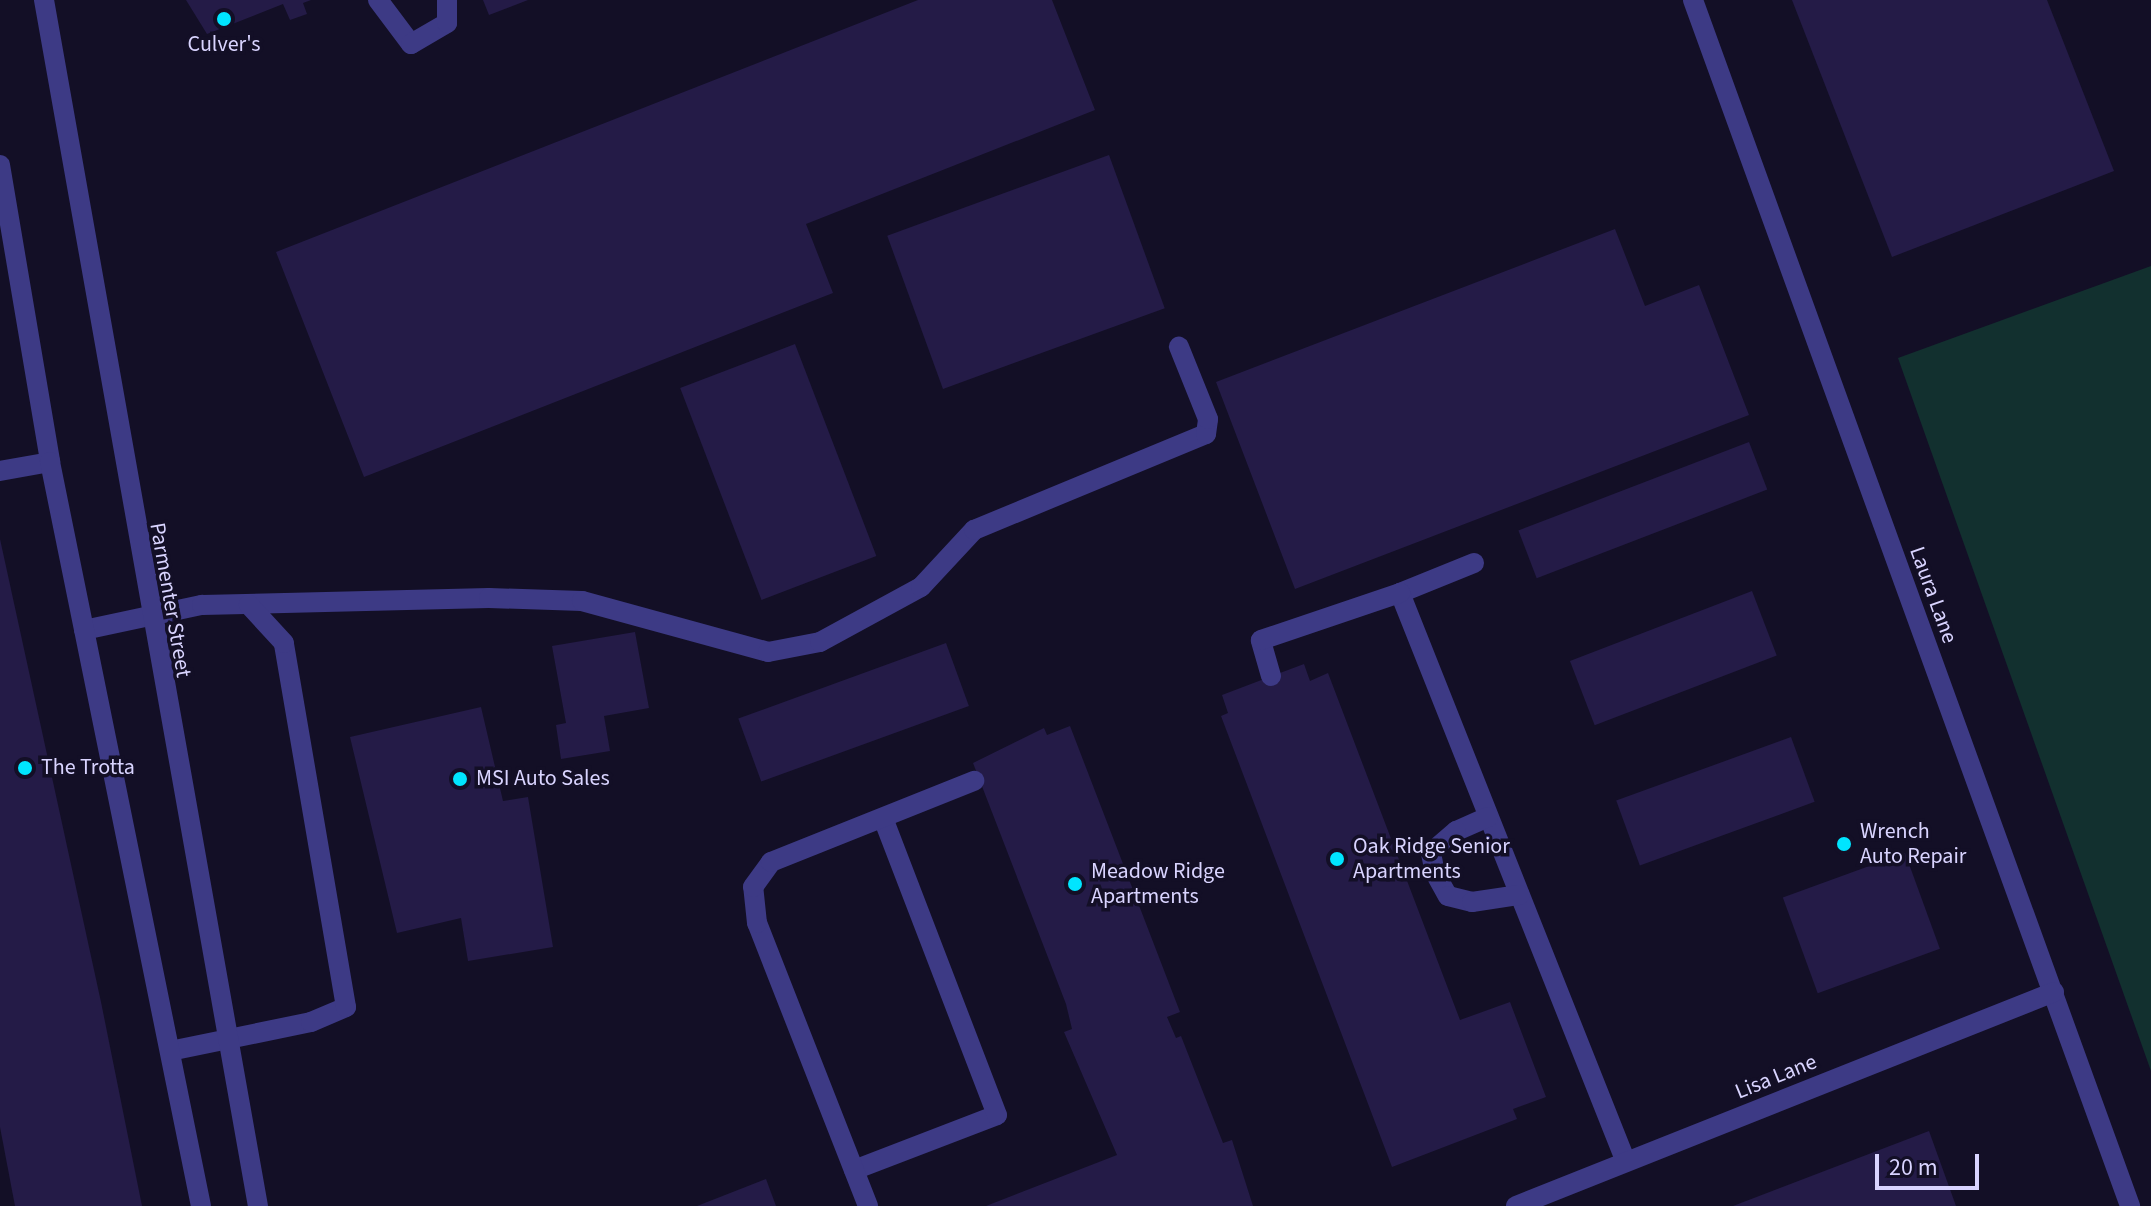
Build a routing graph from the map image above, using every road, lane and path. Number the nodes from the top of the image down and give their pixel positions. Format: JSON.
{"nodes":[{"id":1,"x":44,"y":0,"type":"edge"},
{"id":2,"x":378,"y":0,"type":"edge"},
{"id":3,"x":447,"y":0,"type":"edge"},
{"id":4,"x":1693,"y":0,"type":"edge"},
{"id":5,"x":0,"y":165,"type":"edge"},
{"id":6,"x":1179,"y":347,"type":"dead end"},
{"id":7,"x":50,"y":462,"type":"junction"},
{"id":8,"x":0,"y":471,"type":"edge"},
{"id":9,"x":1474,"y":563,"type":"dead end"},
{"id":10,"x":1400,"y":593,"type":"junction"},
{"id":11,"x":249,"y":605,"type":"junction"},
{"id":12,"x":148,"y":615,"type":"junction"},
{"id":13,"x":84,"y":630,"type":"junction"},
{"id":14,"x":1271,"y":676,"type":"dead end"},
{"id":15,"x":974,"y":781,"type":"dead end"},
{"id":16,"x":1488,"y":817,"type":"junction"},
{"id":17,"x":883,"y":818,"type":"junction"},
{"id":18,"x":1519,"y":895,"type":"junction"},
{"id":19,"x":2054,"y":992,"type":"junction"},
{"id":20,"x":227,"y":1039,"type":"junction"},
{"id":21,"x":170,"y":1051,"type":"junction"},
{"id":22,"x":1626,"y":1162,"type":"junction"},
{"id":23,"x":854,"y":1170,"type":"junction"},
{"id":24,"x":201,"y":1206,"type":"edge"},
{"id":25,"x":258,"y":1206,"type":"edge"},
{"id":26,"x":868,"y":1206,"type":"edge"},
{"id":27,"x":1516,"y":1206,"type":"edge"},
{"id":28,"x":2130,"y":1206,"type":"edge"}],
"edges":[{"from":1,"to":12,"type":"street","name":"Parmenter Street"},
{"from":2,"to":3,"type":"street"},
{"from":4,"to":19,"type":"street","name":"Laura Lane"},
{"from":5,"to":7,"type":"street"},
{"from":6,"to":11,"type":"street"},
{"from":7,"to":8,"type":"street"},
{"from":7,"to":13,"type":"street"},
{"from":9,"to":10,"type":"street"},
{"from":10,"to":14,"type":"street"},
{"from":10,"to":16,"type":"street"},
{"from":11,"to":12,"type":"street"},
{"from":11,"to":20,"type":"street"},
{"from":12,"to":13,"type":"street"},
{"from":12,"to":20,"type":"street","name":"Parmenter Street"},
{"from":13,"to":21,"type":"street"},
{"from":15,"to":17,"type":"street"},
{"from":16,"to":18,"type":"street"},
{"from":16,"to":18,"type":"street"},
{"from":17,"to":23,"type":"street"},
{"from":17,"to":23,"type":"street"},
{"from":18,"to":22,"type":"street"},
{"from":19,"to":22,"type":"street","name":"Lisa Lane"},
{"from":19,"to":28,"type":"street","name":"Laura Lane"},
{"from":20,"to":21,"type":"street"},
{"from":20,"to":25,"type":"street","name":"Parmenter Street"},
{"from":21,"to":24,"type":"street"},
{"from":22,"to":27,"type":"street","name":"Lisa Lane"},
{"from":23,"to":26,"type":"street"}]}
